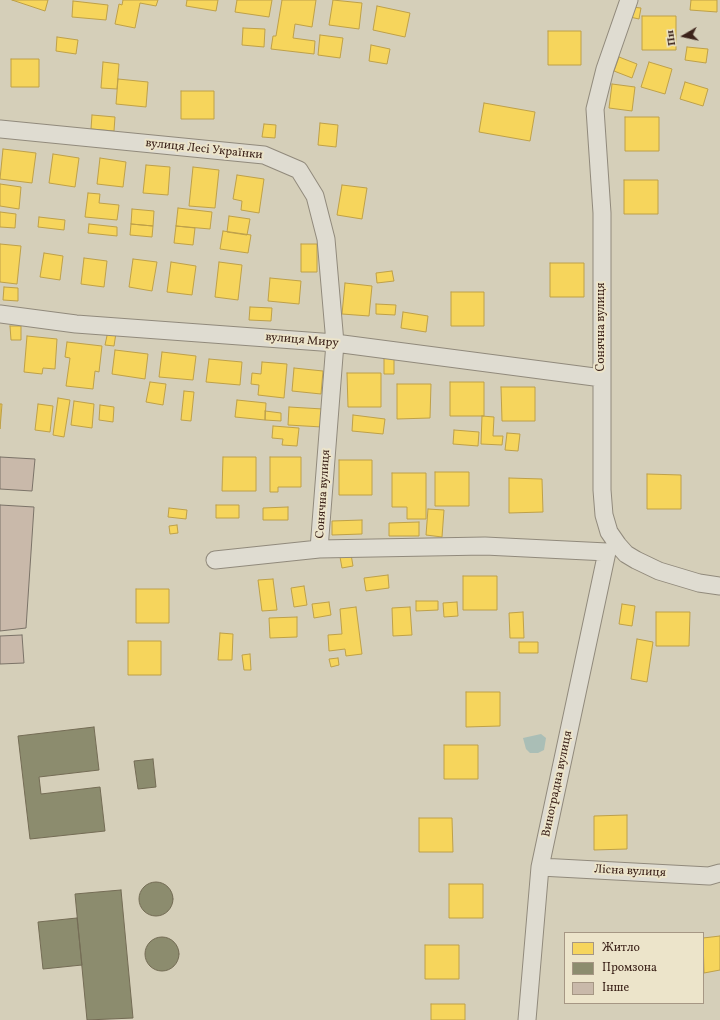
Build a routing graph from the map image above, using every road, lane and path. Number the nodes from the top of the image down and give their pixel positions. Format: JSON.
{"nodes":[{"id":1,"x":629,"y":0,"type":"edge"},
{"id":2,"x":0,"y":129,"type":"edge"},
{"id":3,"x":0,"y":314,"type":"edge"},
{"id":4,"x":335,"y":343,"type":"junction"},
{"id":5,"x":602,"y":378,"type":"junction"},
{"id":6,"x":612,"y":548,"type":"junction"},
{"id":7,"x":319,"y":549,"type":"junction"},
{"id":8,"x":215,"y":560,"type":"dead end"},
{"id":9,"x":720,"y":586,"type":"edge"},
{"id":10,"x":540,"y":867,"type":"junction"},
{"id":11,"x":720,"y":873,"type":"edge"},
{"id":12,"x":527,"y":1020,"type":"edge"}],
"edges":[{"from":1,"to":5,"type":"street","name":"Сонячна вулиця"},
{"from":2,"to":4,"type":"street","name":"вулиця Лесі Українки"},
{"from":3,"to":4,"type":"street","name":"вулиця Миру"},
{"from":4,"to":5,"type":"street","name":"вулиця Миру"},
{"from":4,"to":7,"type":"street","name":"Сонячна вулиця"},
{"from":5,"to":6,"type":"street","name":"Сонячна вулиця"},
{"from":6,"to":7,"type":"street","name":"Сонячна вулиця"},
{"from":6,"to":9,"type":"street","name":"Сонячна вулиця"},
{"from":6,"to":10,"type":"street","name":"Виноградна вулиця"},
{"from":7,"to":8,"type":"street","name":"Сонячна вулиця"},
{"from":10,"to":11,"type":"street","name":"Лісна вулиця"},
{"from":10,"to":12,"type":"street","name":"Виноградна вулиця"}]}
